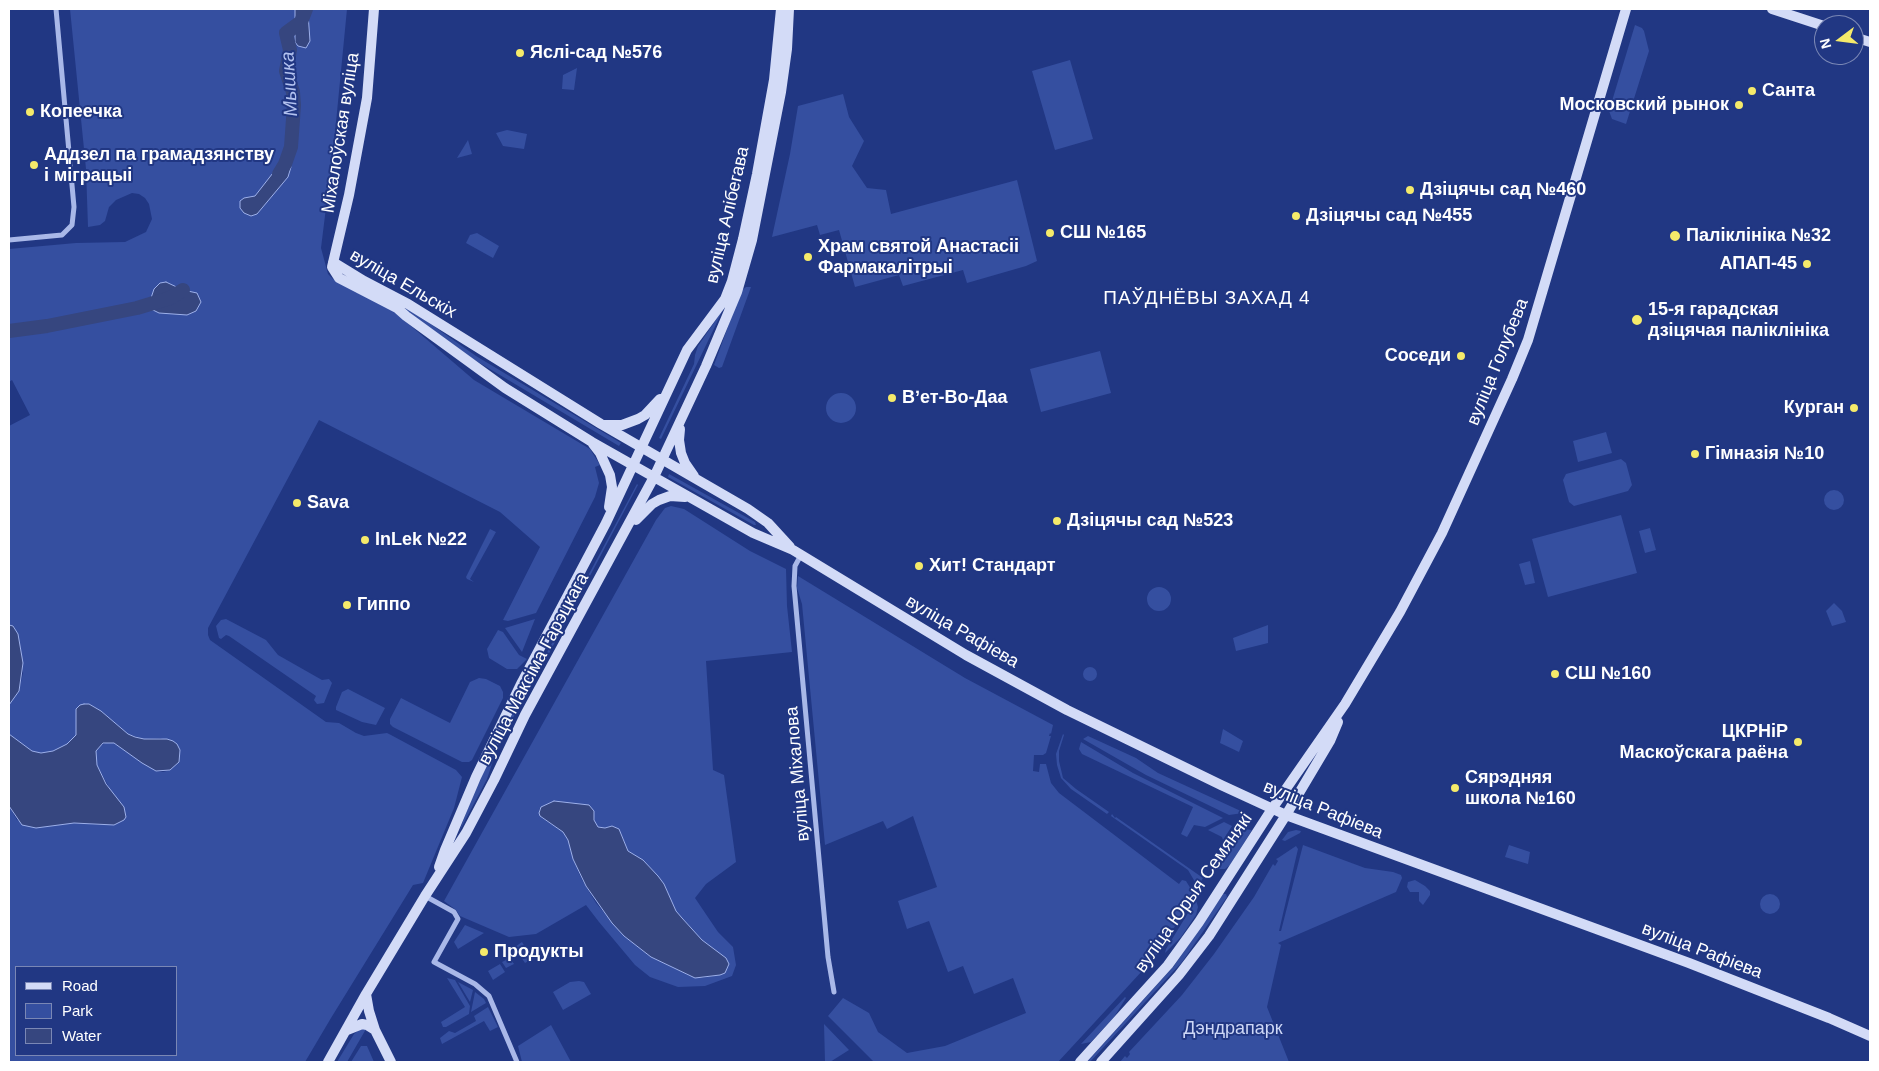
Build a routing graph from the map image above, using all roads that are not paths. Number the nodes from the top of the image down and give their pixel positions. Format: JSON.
{"nodes":[{"id":1,"x":56,"y":9,"type":"edge"},
{"id":2,"x":374,"y":9,"type":"edge"},
{"id":3,"x":781,"y":9,"type":"edge"},
{"id":4,"x":789,"y":9,"type":"edge"},
{"id":5,"x":1772,"y":9,"type":"edge"},
{"id":6,"x":1625,"y":11,"type":"edge"},
{"id":7,"x":1814,"y":23,"type":"edge"},
{"id":8,"x":9,"y":240,"type":"edge"},
{"id":9,"x":333,"y":262,"type":"junction"},
{"id":10,"x":667,"y":392,"type":"junction"},
{"id":11,"x":682,"y":421,"type":"junction"},
{"id":12,"x":600,"y":424,"type":"junction"},
{"id":13,"x":592,"y":442,"type":"junction"},
{"id":14,"x":641,"y":447,"type":"junction"},
{"id":15,"x":662,"y":460,"type":"junction"},
{"id":16,"x":632,"y":466,"type":"junction"},
{"id":17,"x":655,"y":473,"type":"junction"},
{"id":18,"x":703,"y":484,"type":"junction"},
{"id":19,"x":692,"y":498,"type":"junction"},
{"id":20,"x":606,"y":523,"type":"junction"},
{"id":21,"x":624,"y":534,"type":"junction"},
{"id":22,"x":797,"y":552,"type":"junction"},
{"id":23,"x":522,"y":682,"type":"junction"},
{"id":24,"x":539,"y":690,"type":"junction"},
{"id":25,"x":1345,"y":704,"type":"junction"},
{"id":26,"x":1272,"y":808,"type":"junction"},
{"id":27,"x":1286,"y":815,"type":"junction"},
{"id":28,"x":435,"y":880,"type":"junction"},
{"id":29,"x":425,"y":896,"type":"junction"},
{"id":30,"x":834,"y":992,"type":"dead end"},
{"id":31,"x":366,"y":994,"type":"junction"},
{"id":32,"x":347,"y":1030,"type":"junction"},
{"id":33,"x":375,"y":1030,"type":"junction"},
{"id":34,"x":1870,"y":1036,"type":"edge"},
{"id":35,"x":328,"y":1062,"type":"edge"},
{"id":36,"x":391,"y":1062,"type":"edge"},
{"id":37,"x":517,"y":1062,"type":"edge"},
{"id":38,"x":1080,"y":1062,"type":"edge"},
{"id":39,"x":1100,"y":1062,"type":"edge"}],
"edges":[{"from":1,"to":8,"type":"street"},
{"from":2,"to":9,"type":"main road","name":"Міхалоўская вуліца"},
{"from":3,"to":10,"type":"main road","name":"вуліца Алібегава"},
{"from":4,"to":11,"type":"main road","name":"вуліца Алібегава"},
{"from":5,"to":7,"type":"main road"},
{"from":6,"to":25,"type":"main road","name":"вуліца Голубева"},
{"from":9,"to":12,"type":"main road","name":"вуліца Ельскіх"},
{"from":9,"to":13,"type":"main road","name":"вуліца Ельскіх"},
{"from":10,"to":12,"type":"main road"},
{"from":10,"to":14,"type":"main road","name":"вуліца Алібегава"},
{"from":11,"to":15,"type":"main road","name":"вуліца Алібегава"},
{"from":11,"to":18,"type":"main road"},
{"from":12,"to":14,"type":"main road","name":"вуліца Ельскіх"},
{"from":13,"to":16,"type":"main road","name":"вуліца Ельскіх"},
{"from":13,"to":20,"type":"main road"},
{"from":14,"to":15,"type":"main road","name":"вуліца Рафіева"},
{"from":14,"to":16,"type":"main road","name":"вуліца Алібегава"},
{"from":15,"to":17,"type":"main road","name":"вуліца Алібегава"},
{"from":15,"to":18,"type":"main road","name":"вуліца Рафіева"},
{"from":16,"to":17,"type":"main road","name":"вуліца Рафіева"},
{"from":16,"to":20,"type":"main road","name":"вуліца Максіма Гарэцкага"},
{"from":17,"to":19,"type":"main road","name":"вуліца Рафіева"},
{"from":17,"to":21,"type":"main road","name":"вуліца Максіма Гарэцкага"},
{"from":18,"to":22,"type":"main road","name":"вуліца Рафіева"},
{"from":19,"to":21,"type":"main road"},
{"from":19,"to":22,"type":"main road","name":"вуліца Рафіева"},
{"from":20,"to":23,"type":"main road","name":"вуліца Максіма Гарэцкага"},
{"from":21,"to":24,"type":"main road","name":"вуліца Максіма Гарэцкага"},
{"from":22,"to":26,"type":"main road","name":"вуліца Рафіева"},
{"from":22,"to":30,"type":"street","name":"вуліца Міхалова"},
{"from":23,"to":24,"type":"main road"},
{"from":23,"to":28,"type":"main road","name":"вуліца Максіма Гарэцкага"},
{"from":24,"to":28,"type":"main road","name":"вуліца Максіма Гарэцкага"},
{"from":25,"to":26,"type":"main road","name":"вуліца Голубева"},
{"from":25,"to":27,"type":"main road","name":"вуліца Голубева"},
{"from":26,"to":27,"type":"main road","name":"вуліца Рафіева"},
{"from":26,"to":38,"type":"main road","name":"вуліца Юрыя Семянякі"},
{"from":27,"to":34,"type":"main road","name":"вуліца Рафіева"},
{"from":27,"to":39,"type":"main road","name":"вуліца Юрыя Семянякі"},
{"from":28,"to":29,"type":"main road","name":"вуліца Максіма Гарэцкага"},
{"from":29,"to":31,"type":"main road","name":"вуліца Максіма Гарэцкага"},
{"from":29,"to":37,"type":"street"},
{"from":31,"to":32,"type":"main road","name":"вуліца Максіма Гарэцкага"},
{"from":31,"to":33,"type":"main road"},
{"from":32,"to":33,"type":"main road"},
{"from":32,"to":35,"type":"main road","name":"вуліца Максіма Гарэцкага"},
{"from":33,"to":36,"type":"main road"}]}
